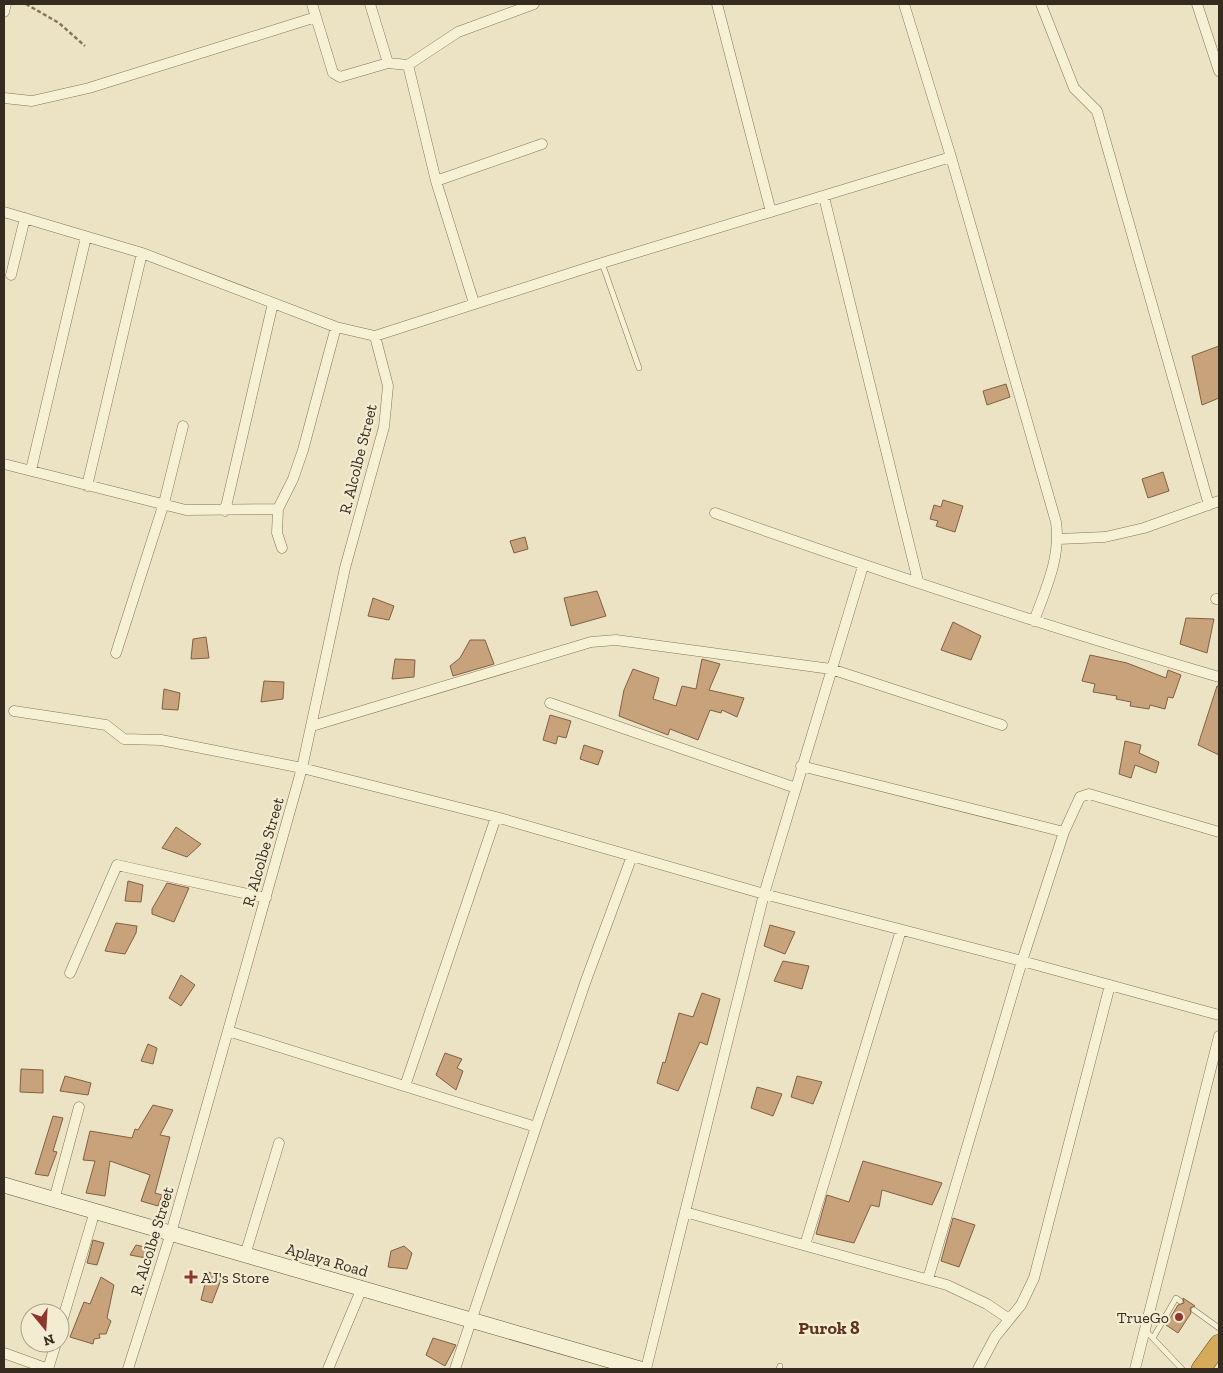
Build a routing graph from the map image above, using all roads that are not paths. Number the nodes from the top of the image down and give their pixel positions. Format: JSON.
{"nodes":[{"id":1,"x":6,"y":4,"type":"edge"},
{"id":2,"x":312,"y":4,"type":"edge"},
{"id":3,"x":370,"y":4,"type":"edge"},
{"id":4,"x":534,"y":4,"type":"edge"},
{"id":5,"x":716,"y":4,"type":"edge"},
{"id":6,"x":904,"y":4,"type":"edge"},
{"id":7,"x":1041,"y":4,"type":"edge"},
{"id":8,"x":1197,"y":4,"type":"edge"},
{"id":9,"x":4,"y":12,"type":"edge"},
{"id":10,"x":316,"y":17,"type":"junction"},
{"id":11,"x":388,"y":63,"type":"junction"},
{"id":12,"x":408,"y":65,"type":"junction"},
{"id":13,"x":1219,"y":71,"type":"edge"},
{"id":14,"x":4,"y":98,"type":"edge"},
{"id":15,"x":542,"y":144,"type":"dead end"},
{"id":16,"x":951,"y":157,"type":"junction"},
{"id":17,"x":436,"y":181,"type":"junction"},
{"id":18,"x":824,"y":197,"type":"junction"},
{"id":19,"x":4,"y":212,"type":"edge"},
{"id":20,"x":772,"y":212,"type":"junction"},
{"id":21,"x":25,"y":218,"type":"junction"},
{"id":22,"x":86,"y":237,"type":"junction"},
{"id":23,"x":142,"y":253,"type":"junction"},
{"id":24,"x":602,"y":263,"type":"junction"},
{"id":25,"x":11,"y":275,"type":"dead end"},
{"id":26,"x":272,"y":303,"type":"junction"},
{"id":27,"x":474,"y":304,"type":"junction"},
{"id":28,"x":336,"y":327,"type":"junction"},
{"id":29,"x":376,"y":336,"type":"junction"},
{"id":30,"x":639,"y":368,"type":"dead end"},
{"id":31,"x":183,"y":426,"type":"dead end"},
{"id":32,"x":4,"y":464,"type":"edge"},
{"id":33,"x":31,"y":470,"type":"junction"},
{"id":34,"x":87,"y":486,"type":"junction"},
{"id":35,"x":1219,"y":501,"type":"edge"},
{"id":36,"x":164,"y":503,"type":"junction"},
{"id":37,"x":1209,"y":505,"type":"junction"},
{"id":38,"x":278,"y":509,"type":"junction"},
{"id":39,"x":225,"y":510,"type":"junction"},
{"id":40,"x":715,"y":513,"type":"dead end"},
{"id":41,"x":1058,"y":539,"type":"junction"},
{"id":42,"x":282,"y":548,"type":"dead end"},
{"id":43,"x":863,"y":566,"type":"junction"},
{"id":44,"x":918,"y":581,"type":"junction"},
{"id":45,"x":1034,"y":621,"type":"junction"},
{"id":46,"x":116,"y":653,"type":"dead end"},
{"id":47,"x":831,"y":669,"type":"junction"},
{"id":48,"x":1219,"y":677,"type":"edge"},
{"id":49,"x":550,"y":704,"type":"dead end"},
{"id":50,"x":14,"y":711,"type":"dead end"},
{"id":51,"x":312,"y":726,"type":"junction"},
{"id":52,"x":1002,"y":726,"type":"dead end"},
{"id":53,"x":801,"y":766,"type":"junction"},
{"id":54,"x":302,"y":768,"type":"junction"},
{"id":55,"x":796,"y":788,"type":"junction"},
{"id":56,"x":496,"y":817,"type":"junction"},
{"id":57,"x":1064,"y":832,"type":"junction"},
{"id":58,"x":1219,"y":832,"type":"edge"},
{"id":59,"x":632,"y":856,"type":"junction"},
{"id":60,"x":764,"y":894,"type":"junction"},
{"id":61,"x":266,"y":898,"type":"junction"},
{"id":62,"x":901,"y":930,"type":"junction"},
{"id":63,"x":1022,"y":961,"type":"junction"},
{"id":64,"x":70,"y":973,"type":"dead end"},
{"id":65,"x":1110,"y":985,"type":"junction"},
{"id":66,"x":1219,"y":1016,"type":"edge"},
{"id":67,"x":228,"y":1031,"type":"junction"},
{"id":68,"x":1219,"y":1036,"type":"edge"},
{"id":69,"x":405,"y":1086,"type":"junction"},
{"id":70,"x":79,"y":1107,"type":"dead end"},
{"id":71,"x":536,"y":1127,"type":"junction"},
{"id":72,"x":280,"y":1143,"type":"dead end"},
{"id":73,"x":4,"y":1185,"type":"edge"},
{"id":74,"x":54,"y":1200,"type":"junction"},
{"id":75,"x":95,"y":1212,"type":"junction"},
{"id":76,"x":685,"y":1212,"type":"junction"},
{"id":77,"x":171,"y":1233,"type":"junction"},
{"id":78,"x":805,"y":1245,"type":"junction"},
{"id":79,"x":245,"y":1255,"type":"junction"},
{"id":80,"x":928,"y":1279,"type":"junction"},
{"id":81,"x":362,"y":1288,"type":"junction"},
{"id":82,"x":1180,"y":1301,"type":"dead end"},
{"id":83,"x":68,"y":1303,"type":"edge"},
{"id":84,"x":1194,"y":1310,"type":"dead end"},
{"id":85,"x":1009,"y":1318,"type":"junction"},
{"id":86,"x":472,"y":1321,"type":"junction"},
{"id":87,"x":1219,"y":1328,"type":"edge"},
{"id":88,"x":1149,"y":1334,"type":"junction"},
{"id":89,"x":1218,"y":1348,"type":"edge"},
{"id":90,"x":4,"y":1353,"type":"edge"},
{"id":91,"x":53,"y":1353,"type":"edge"},
{"id":92,"x":48,"y":1369,"type":"edge"},
{"id":93,"x":128,"y":1369,"type":"edge"},
{"id":94,"x":328,"y":1369,"type":"edge"},
{"id":95,"x":455,"y":1369,"type":"edge"},
{"id":96,"x":640,"y":1369,"type":"edge"},
{"id":97,"x":646,"y":1369,"type":"edge"},
{"id":98,"x":978,"y":1369,"type":"edge"},
{"id":99,"x":1135,"y":1369,"type":"edge"},
{"id":100,"x":1182,"y":1369,"type":"edge"},
{"id":101,"x":1201,"y":1369,"type":"edge"}],
"edges":[{"from":1,"to":9,"type":"street"},
{"from":2,"to":10,"type":"street"},
{"from":3,"to":11,"type":"street"},
{"from":4,"to":12,"type":"street"},
{"from":5,"to":20,"type":"street"},
{"from":6,"to":16,"type":"street"},
{"from":7,"to":37,"type":"street"},
{"from":8,"to":13,"type":"street"},
{"from":10,"to":11,"type":"street"},
{"from":10,"to":14,"type":"street"},
{"from":11,"to":12,"type":"street"},
{"from":12,"to":17,"type":"street"},
{"from":15,"to":17,"type":"street"},
{"from":16,"to":18,"type":"street"},
{"from":16,"to":41,"type":"street"},
{"from":17,"to":27,"type":"street"},
{"from":18,"to":20,"type":"street"},
{"from":18,"to":44,"type":"street"},
{"from":19,"to":21,"type":"street"},
{"from":20,"to":24,"type":"street"},
{"from":21,"to":22,"type":"street"},
{"from":21,"to":25,"type":"street"},
{"from":22,"to":23,"type":"street"},
{"from":22,"to":33,"type":"street"},
{"from":23,"to":26,"type":"street"},
{"from":23,"to":34,"type":"street"},
{"from":24,"to":27,"type":"street"},
{"from":24,"to":30,"type":"lane"},
{"from":26,"to":28,"type":"street"},
{"from":26,"to":39,"type":"street"},
{"from":27,"to":29,"type":"street"},
{"from":28,"to":29,"type":"street"},
{"from":28,"to":38,"type":"street"},
{"from":29,"to":51,"type":"street","name":"R. Alcolbe Street"},
{"from":31,"to":36,"type":"street"},
{"from":32,"to":33,"type":"street"},
{"from":33,"to":34,"type":"street"},
{"from":34,"to":36,"type":"street"},
{"from":35,"to":37,"type":"street"},
{"from":36,"to":39,"type":"street"},
{"from":36,"to":46,"type":"street"},
{"from":37,"to":41,"type":"street"},
{"from":38,"to":39,"type":"street"},
{"from":38,"to":42,"type":"street"},
{"from":40,"to":43,"type":"street"},
{"from":41,"to":45,"type":"street"},
{"from":43,"to":44,"type":"street"},
{"from":43,"to":47,"type":"street"},
{"from":44,"to":45,"type":"street"},
{"from":45,"to":48,"type":"street"},
{"from":47,"to":51,"type":"street"},
{"from":47,"to":52,"type":"street"},
{"from":47,"to":53,"type":"street"},
{"from":49,"to":55,"type":"street"},
{"from":50,"to":54,"type":"street"},
{"from":51,"to":54,"type":"street","name":"R. Alcolbe Street"},
{"from":53,"to":55,"type":"street"},
{"from":53,"to":57,"type":"street"},
{"from":54,"to":56,"type":"street"},
{"from":54,"to":61,"type":"street","name":"R. Alcolbe Street"},
{"from":55,"to":60,"type":"street"},
{"from":56,"to":59,"type":"street"},
{"from":56,"to":69,"type":"street"},
{"from":57,"to":58,"type":"street"},
{"from":57,"to":63,"type":"street"},
{"from":59,"to":60,"type":"street"},
{"from":59,"to":71,"type":"street"},
{"from":60,"to":62,"type":"street"},
{"from":60,"to":76,"type":"street"},
{"from":61,"to":64,"type":"street"},
{"from":61,"to":67,"type":"street","name":"R. Alcolbe Street"},
{"from":62,"to":63,"type":"street"},
{"from":62,"to":78,"type":"street"},
{"from":63,"to":65,"type":"street"},
{"from":63,"to":80,"type":"street"},
{"from":65,"to":66,"type":"street"},
{"from":65,"to":85,"type":"street"},
{"from":67,"to":69,"type":"street"},
{"from":67,"to":77,"type":"street","name":"R. Alcolbe Street"},
{"from":68,"to":88,"type":"street"},
{"from":69,"to":71,"type":"street"},
{"from":70,"to":74,"type":"street"},
{"from":71,"to":86,"type":"street"},
{"from":72,"to":79,"type":"street"},
{"from":73,"to":74,"type":"street","name":"Aplaya Road"},
{"from":74,"to":75,"type":"street","name":"Aplaya Road"},
{"from":75,"to":77,"type":"street","name":"Aplaya Road"},
{"from":75,"to":83,"type":"street"},
{"from":76,"to":78,"type":"street"},
{"from":76,"to":97,"type":"street"},
{"from":77,"to":79,"type":"street","name":"Aplaya Road"},
{"from":77,"to":93,"type":"street","name":"R. Alcolbe Street"},
{"from":78,"to":80,"type":"street"},
{"from":79,"to":81,"type":"street","name":"Aplaya Road"},
{"from":80,"to":85,"type":"street"},
{"from":81,"to":86,"type":"street","name":"Aplaya Road"},
{"from":81,"to":94,"type":"street"},
{"from":82,"to":88,"type":"lane"},
{"from":84,"to":87,"type":"lane"},
{"from":85,"to":98,"type":"street"},
{"from":86,"to":95,"type":"street"},
{"from":86,"to":96,"type":"street","name":"Aplaya Road"},
{"from":88,"to":99,"type":"street"},
{"from":88,"to":100,"type":"lane"},
{"from":89,"to":101,"type":"highway"},
{"from":90,"to":92,"type":"street"},
{"from":91,"to":92,"type":"street"}]}
